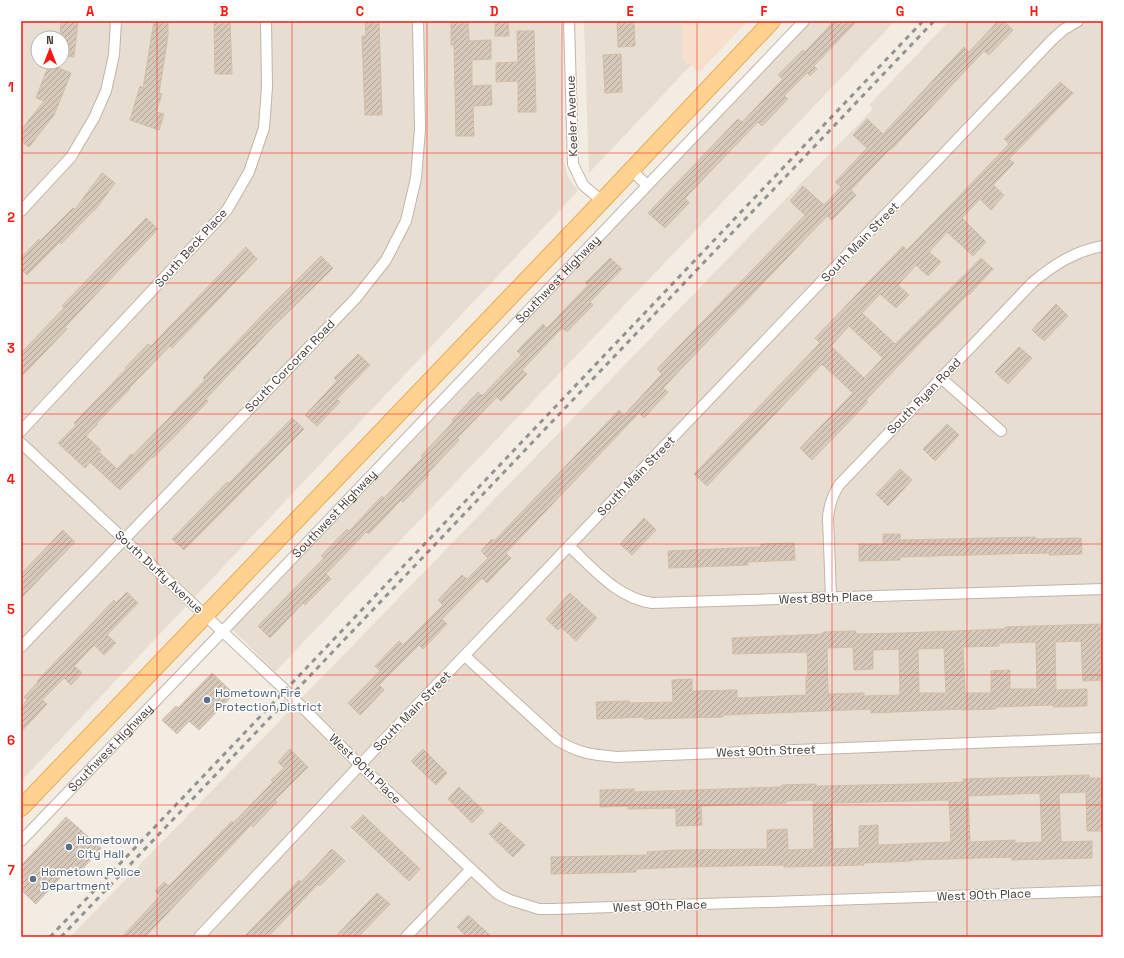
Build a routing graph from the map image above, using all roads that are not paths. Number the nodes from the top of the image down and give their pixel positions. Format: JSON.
{"nodes":[{"id":1,"x":116,"y":21,"type":"edge"},
{"id":2,"x":266,"y":21,"type":"edge"},
{"id":3,"x":418,"y":21,"type":"edge"},
{"id":4,"x":569,"y":21,"type":"edge"},
{"id":5,"x":772,"y":21,"type":"edge"},
{"id":6,"x":804,"y":21,"type":"edge"},
{"id":7,"x":1078,"y":21,"type":"edge"},
{"id":8,"x":631,"y":170,"type":"junction"},
{"id":9,"x":647,"y":185,"type":"junction"},
{"id":10,"x":602,"y":201,"type":"junction"},
{"id":11,"x":21,"y":211,"type":"edge"},
{"id":12,"x":1103,"y":246,"type":"edge"},
{"id":13,"x":941,"y":378,"type":"junction"},
{"id":14,"x":21,"y":431,"type":"edge"},
{"id":15,"x":1001,"y":432,"type":"dead end"},
{"id":16,"x":21,"y":442,"type":"edge"},
{"id":17,"x":124,"y":539,"type":"junction"},
{"id":18,"x":569,"y":546,"type":"junction"},
{"id":19,"x":1103,"y":589,"type":"edge"},
{"id":20,"x":831,"y":597,"type":"junction"},
{"id":21,"x":205,"y":615,"type":"junction"},
{"id":22,"x":222,"y":632,"type":"junction"},
{"id":23,"x":21,"y":647,"type":"edge"},
{"id":24,"x":465,"y":656,"type":"junction"},
{"id":25,"x":296,"y":702,"type":"joint"},
{"id":26,"x":1103,"y":738,"type":"edge"},
{"id":27,"x":360,"y":765,"type":"junction"},
{"id":28,"x":21,"y":808,"type":"edge"},
{"id":29,"x":21,"y":841,"type":"edge"},
{"id":30,"x":470,"y":870,"type":"junction"},
{"id":31,"x":1103,"y":891,"type":"edge"},
{"id":32,"x":199,"y":937,"type":"edge"},
{"id":33,"x":406,"y":937,"type":"edge"}],
"edges":[{"from":1,"to":11,"type":"street"},
{"from":2,"to":14,"type":"street","name":"South Beck Place"},
{"from":3,"to":17,"type":"street","name":"South Corcoran Road"},
{"from":4,"to":10,"type":"street","name":"Keeler Avenue"},
{"from":5,"to":8,"type":"main road","name":"Southwest Highway"},
{"from":6,"to":9,"type":"street","name":"Southwest Highway"},
{"from":7,"to":18,"type":"street","name":"South Main Street"},
{"from":8,"to":9,"type":"street"},
{"from":8,"to":10,"type":"main road","name":"Southwest Highway"},
{"from":9,"to":22,"type":"street","name":"Southwest Highway"},
{"from":10,"to":21,"type":"main road","name":"Southwest Highway"},
{"from":12,"to":13,"type":"street","name":"South Ryan Road"},
{"from":13,"to":15,"type":"street"},
{"from":13,"to":20,"type":"street","name":"South Ryan Road"},
{"from":16,"to":17,"type":"street","name":"South Duffy Avenue"},
{"from":17,"to":21,"type":"street","name":"South Duffy Avenue"},
{"from":17,"to":23,"type":"street","name":"South Corcoran Road"},
{"from":18,"to":20,"type":"street","name":"West 89th Place"},
{"from":18,"to":24,"type":"street","name":"South Main Street"},
{"from":19,"to":20,"type":"street","name":"West 89th Place"},
{"from":21,"to":22,"type":"street","name":"South Duffy Avenue"},
{"from":21,"to":28,"type":"main road","name":"Southwest Highway"},
{"from":22,"to":25,"type":"street","name":"South Duffy Avenue"},
{"from":22,"to":29,"type":"street","name":"Southwest Highway"},
{"from":24,"to":26,"type":"street","name":"West 90th Street"},
{"from":24,"to":27,"type":"street","name":"South Main Street"},
{"from":25,"to":27,"type":"street","name":"West 90th Place"},
{"from":27,"to":30,"type":"street","name":"West 90th Place"},
{"from":27,"to":32,"type":"street","name":"South Main Street"},
{"from":30,"to":31,"type":"street","name":"West 90th Place"},
{"from":30,"to":33,"type":"street"}]}
